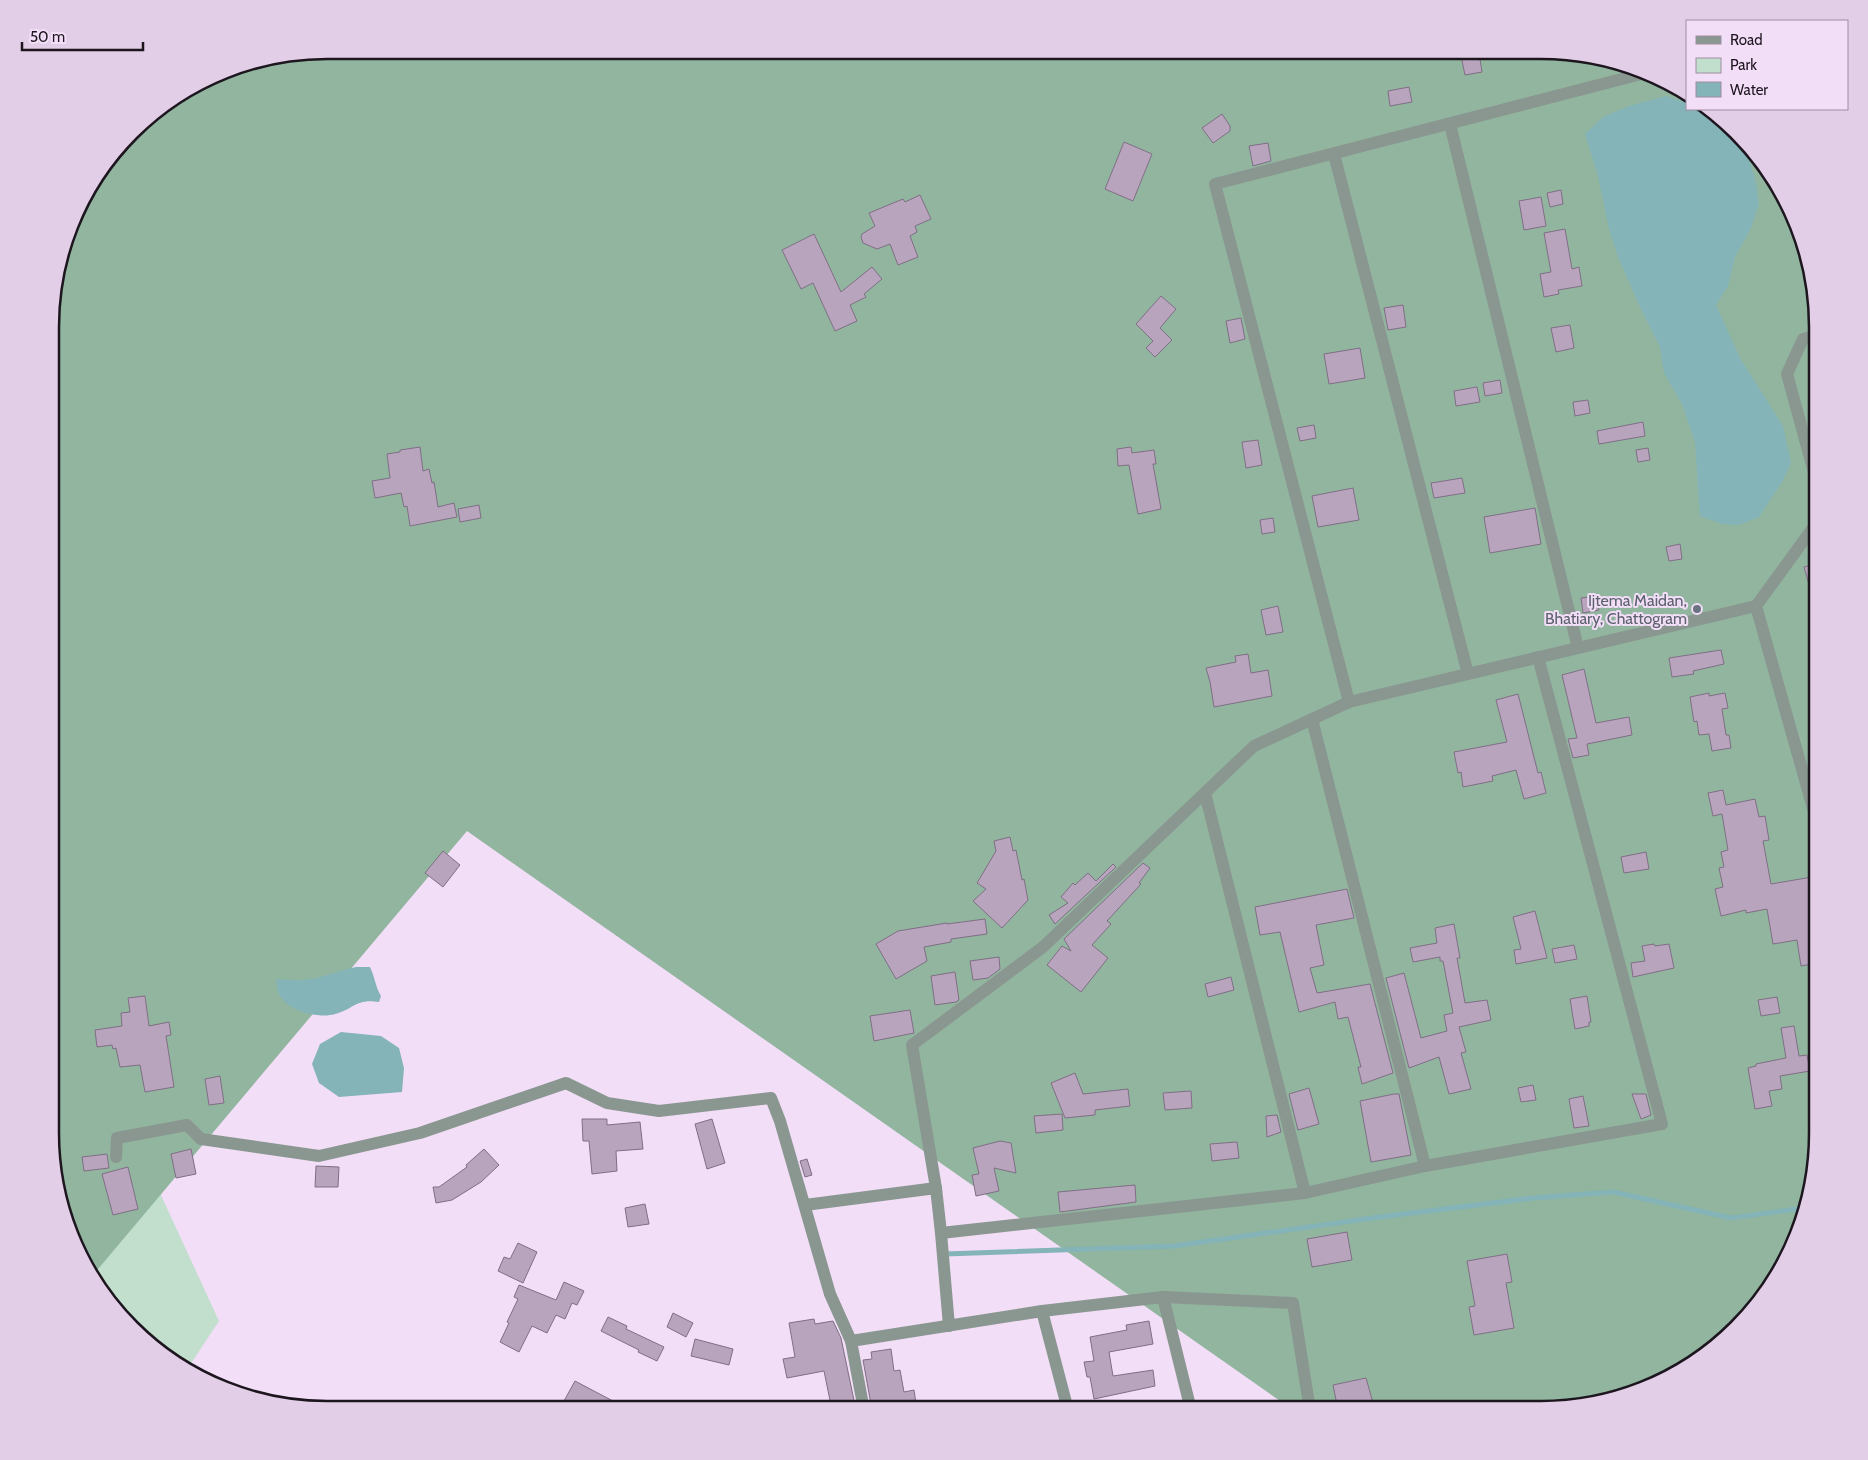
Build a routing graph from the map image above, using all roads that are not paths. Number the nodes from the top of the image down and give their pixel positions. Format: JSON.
{"nodes":[{"id":1,"x":1635,"y":76,"type":"edge"},
{"id":2,"x":1450,"y":124,"type":"junction"},
{"id":3,"x":1334,"y":154,"type":"junction"},
{"id":4,"x":1809,"y":337,"type":"edge"},
{"id":5,"x":1809,"y":454,"type":"edge"},
{"id":6,"x":1809,"y":533,"type":"edge"},
{"id":7,"x":1756,"y":606,"type":"junction"},
{"id":8,"x":1578,"y":648,"type":"junction"},
{"id":9,"x":1538,"y":657,"type":"junction"},
{"id":10,"x":1468,"y":674,"type":"junction"},
{"id":11,"x":1349,"y":702,"type":"junction"},
{"id":12,"x":1312,"y":719,"type":"junction"},
{"id":13,"x":1205,"y":793,"type":"junction"},
{"id":14,"x":1809,"y":794,"type":"edge"},
{"id":15,"x":116,"y":1157,"type":"dead end"},
{"id":16,"x":1425,"y":1166,"type":"junction"},
{"id":17,"x":936,"y":1188,"type":"junction"},
{"id":18,"x":1305,"y":1193,"type":"junction"},
{"id":19,"x":805,"y":1205,"type":"junction"},
{"id":20,"x":941,"y":1233,"type":"junction"},
{"id":21,"x":1163,"y":1296,"type":"junction"},
{"id":22,"x":1042,"y":1311,"type":"junction"},
{"id":23,"x":949,"y":1326,"type":"junction"},
{"id":24,"x":851,"y":1341,"type":"junction"},
{"id":25,"x":862,"y":1401,"type":"edge"},
{"id":26,"x":1066,"y":1401,"type":"edge"},
{"id":27,"x":1189,"y":1401,"type":"edge"},
{"id":28,"x":1309,"y":1401,"type":"edge"}],
"edges":[{"from":1,"to":2,"type":"street"},
{"from":2,"to":3,"type":"street"},
{"from":2,"to":8,"type":"street"},
{"from":3,"to":10,"type":"street"},
{"from":3,"to":11,"type":"street"},
{"from":4,"to":5,"type":"street"},
{"from":6,"to":7,"type":"street"},
{"from":7,"to":8,"type":"street"},
{"from":7,"to":14,"type":"street"},
{"from":8,"to":9,"type":"street"},
{"from":9,"to":10,"type":"street"},
{"from":9,"to":16,"type":"street"},
{"from":10,"to":11,"type":"street"},
{"from":11,"to":12,"type":"street"},
{"from":12,"to":13,"type":"street"},
{"from":12,"to":16,"type":"street"},
{"from":13,"to":17,"type":"street"},
{"from":13,"to":18,"type":"street"},
{"from":15,"to":19,"type":"street"},
{"from":16,"to":18,"type":"street"},
{"from":17,"to":19,"type":"street"},
{"from":17,"to":20,"type":"street"},
{"from":18,"to":20,"type":"street"},
{"from":19,"to":24,"type":"street"},
{"from":20,"to":23,"type":"street"},
{"from":21,"to":22,"type":"street"},
{"from":21,"to":27,"type":"street"},
{"from":21,"to":28,"type":"street"},
{"from":22,"to":23,"type":"street"},
{"from":22,"to":26,"type":"street"},
{"from":23,"to":24,"type":"street"},
{"from":24,"to":25,"type":"street"}]}
